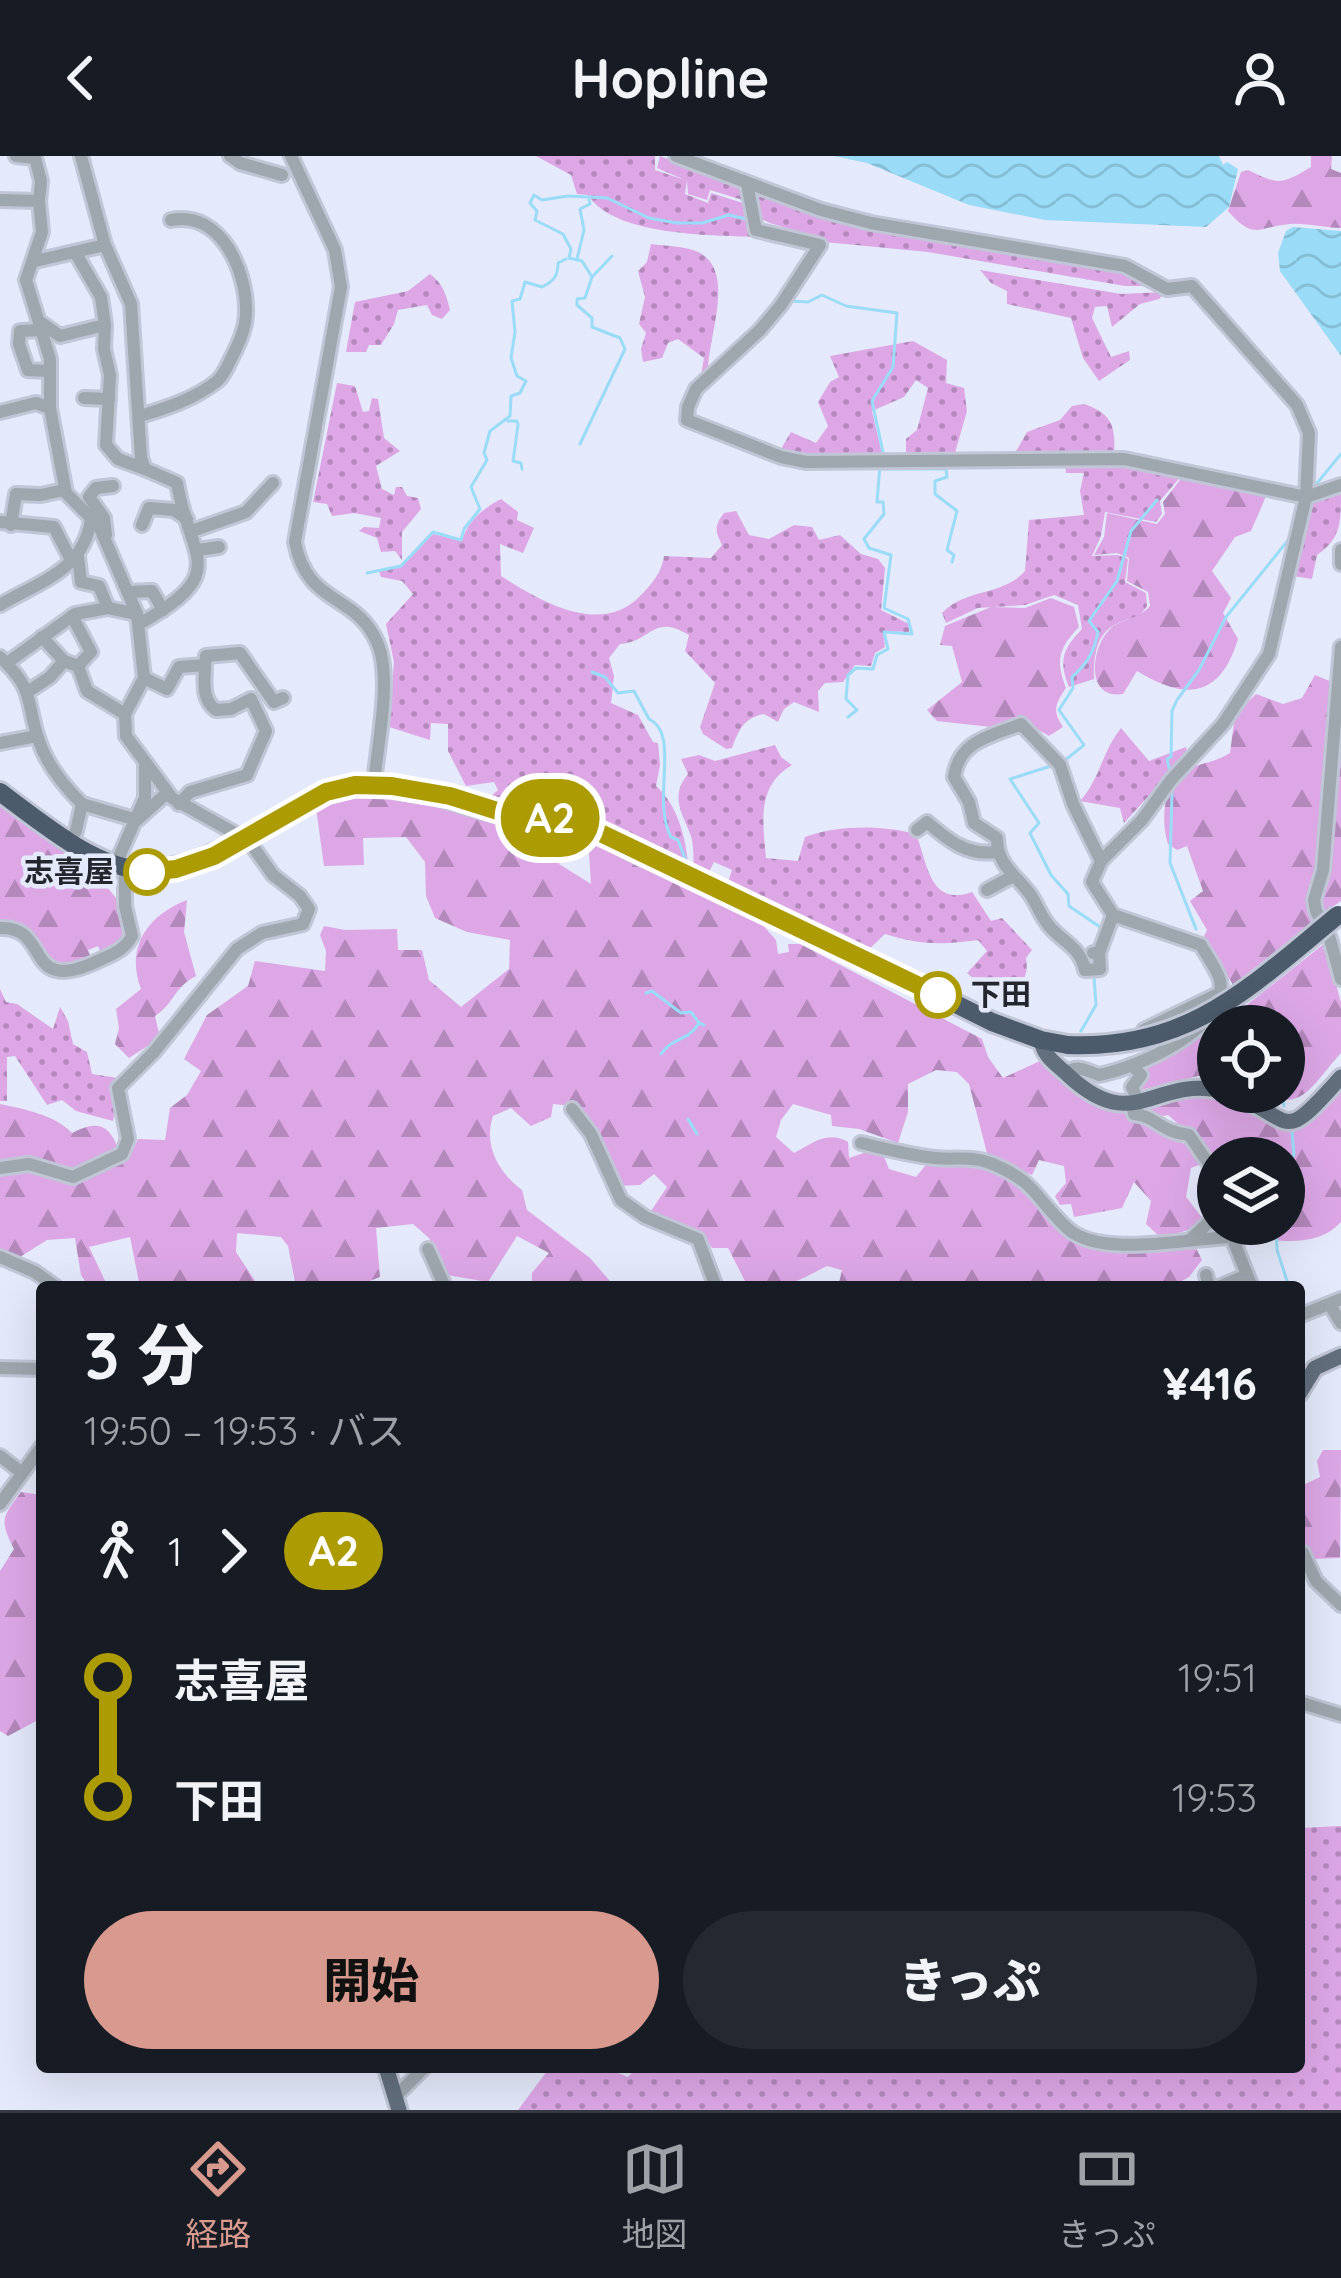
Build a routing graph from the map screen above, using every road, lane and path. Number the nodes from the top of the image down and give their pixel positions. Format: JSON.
{"nodes":[{"id":1,"x":16,"y":156,"type":"edge"},
{"id":2,"x":81,"y":156,"type":"edge"},
{"id":3,"x":230,"y":156,"type":"edge"},
{"id":4,"x":291,"y":156,"type":"edge"},
{"id":5,"x":676,"y":156,"type":"edge"},
{"id":6,"x":282,"y":175,"type":"dead end"},
{"id":7,"x":747,"y":184,"type":"junction"},
{"id":8,"x":0,"y":200,"type":"edge"},
{"id":9,"x":39,"y":201,"type":"junction"},
{"id":10,"x":171,"y":220,"type":"dead end"},
{"id":11,"x":105,"y":245,"type":"junction"},
{"id":12,"x":75,"y":253,"type":"junction"},
{"id":13,"x":35,"y":260,"type":"junction"},
{"id":14,"x":105,"y":325,"type":"junction"},
{"id":15,"x":42,"y":330,"type":"junction"},
{"id":16,"x":50,"y":371,"type":"junction"},
{"id":17,"x":139,"y":388,"type":"junction"},
{"id":18,"x":109,"y":392,"type":"junction"},
{"id":19,"x":84,"y":398,"type":"dead end"},
{"id":20,"x":50,"y":408,"type":"junction"},
{"id":21,"x":0,"y":412,"type":"edge"},
{"id":22,"x":140,"y":416,"type":"junction"},
{"id":23,"x":118,"y":459,"type":"junction"},
{"id":24,"x":146,"y":469,"type":"junction"},
{"id":25,"x":273,"y":483,"type":"dead end"},
{"id":26,"x":1341,"y":485,"type":"edge"},
{"id":27,"x":64,"y":490,"type":"junction"},
{"id":28,"x":250,"y":496,"type":"dead end"},
{"id":29,"x":1306,"y":497,"type":"junction"},
{"id":30,"x":241,"y":514,"type":"junction"},
{"id":31,"x":91,"y":518,"type":"junction"},
{"id":32,"x":5,"y":524,"type":"edge"},
{"id":33,"x":142,"y":525,"type":"dead end"},
{"id":34,"x":190,"y":525,"type":"junction"},
{"id":35,"x":107,"y":542,"type":"junction"},
{"id":36,"x":218,"y":547,"type":"dead end"},
{"id":37,"x":198,"y":550,"type":"junction"},
{"id":38,"x":1341,"y":550,"type":"edge"},
{"id":39,"x":75,"y":560,"type":"junction"},
{"id":40,"x":1341,"y":564,"type":"edge"},
{"id":41,"x":81,"y":582,"type":"junction"},
{"id":42,"x":128,"y":592,"type":"junction"},
{"id":43,"x":0,"y":605,"type":"edge"},
{"id":44,"x":108,"y":608,"type":"junction"},
{"id":45,"x":163,"y":610,"type":"junction"},
{"id":46,"x":75,"y":615,"type":"junction"},
{"id":47,"x":138,"y":619,"type":"junction"},
{"id":48,"x":42,"y":637,"type":"junction"},
{"id":49,"x":1341,"y":647,"type":"edge"},
{"id":50,"x":3,"y":660,"type":"edge"},
{"id":51,"x":71,"y":663,"type":"junction"},
{"id":52,"x":205,"y":665,"type":"junction"},
{"id":53,"x":144,"y":678,"type":"junction"},
{"id":54,"x":29,"y":691,"type":"junction"},
{"id":55,"x":283,"y":698,"type":"dead end"},
{"id":56,"x":125,"y":714,"type":"junction"},
{"id":57,"x":37,"y":736,"type":"junction"},
{"id":58,"x":0,"y":742,"type":"edge"},
{"id":59,"x":145,"y":766,"type":"junction"},
{"id":60,"x":374,"y":784,"type":"junction"},
{"id":61,"x":0,"y":792,"type":"edge"},
{"id":62,"x":167,"y":793,"type":"junction"},
{"id":63,"x":82,"y":804,"type":"junction"},
{"id":64,"x":178,"y":804,"type":"junction"},
{"id":65,"x":137,"y":820,"type":"junction"},
{"id":66,"x":916,"y":830,"type":"dead end"},
{"id":67,"x":245,"y":839,"type":"junction"},
{"id":68,"x":68,"y":844,"type":"junction"},
{"id":69,"x":997,"y":852,"type":"junction"},
{"id":70,"x":1101,"y":861,"type":"junction"},
{"id":71,"x":120,"y":868,"type":"junction"},
{"id":72,"x":1012,"y":876,"type":"junction"},
{"id":73,"x":987,"y":890,"type":"dead end"},
{"id":74,"x":1339,"y":914,"type":"edge"},
{"id":75,"x":1113,"y":915,"type":"junction"},
{"id":76,"x":0,"y":928,"type":"edge"},
{"id":77,"x":1341,"y":979,"type":"edge"},
{"id":78,"x":1218,"y":994,"type":"junction"},
{"id":79,"x":1091,"y":1036,"type":"dead end"},
{"id":80,"x":1041,"y":1040,"type":"junction"},
{"id":81,"x":1132,"y":1065,"type":"junction"},
{"id":82,"x":1066,"y":1073,"type":"junction"},
{"id":83,"x":1341,"y":1077,"type":"edge"},
{"id":84,"x":1197,"y":1090,"type":"edge"},
{"id":85,"x":1132,"y":1103,"type":"junction"},
{"id":86,"x":572,"y":1108,"type":"dead end"},
{"id":87,"x":1263,"y":1113,"type":"edge"},
{"id":88,"x":861,"y":1143,"type":"dead end"},
{"id":89,"x":1197,"y":1147,"type":"edge"},
{"id":90,"x":0,"y":1168,"type":"edge"},
{"id":91,"x":1197,"y":1234,"type":"edge"},
{"id":92,"x":1192,"y":1239,"type":"junction"},
{"id":93,"x":428,"y":1249,"type":"dead end"},
{"id":94,"x":0,"y":1257,"type":"edge"},
{"id":95,"x":48,"y":1281,"type":"edge"},
{"id":96,"x":442,"y":1281,"type":"edge"},
{"id":97,"x":714,"y":1281,"type":"edge"},
{"id":98,"x":1250,"y":1281,"type":"edge"},
{"id":99,"x":1335,"y":1302,"type":"edge"},
{"id":100,"x":1305,"y":1314,"type":"edge"},
{"id":101,"x":1341,"y":1323,"type":"edge"},
{"id":102,"x":1340,"y":1360,"type":"edge"},
{"id":103,"x":1307,"y":1366,"type":"edge"},
{"id":104,"x":0,"y":1368,"type":"edge"},
{"id":105,"x":36,"y":1369,"type":"edge"},
{"id":106,"x":36,"y":1455,"type":"edge"},
{"id":107,"x":0,"y":1456,"type":"edge"},
{"id":108,"x":22,"y":1473,"type":"junction"},
{"id":109,"x":0,"y":1504,"type":"edge"},
{"id":110,"x":1305,"y":1557,"type":"edge"},
{"id":111,"x":1341,"y":1605,"type":"edge"},
{"id":112,"x":1305,"y":1704,"type":"edge"},
{"id":113,"x":1341,"y":1715,"type":"edge"},
{"id":114,"x":388,"y":2073,"type":"edge"},
{"id":115,"x":420,"y":2073,"type":"edge"},
{"id":116,"x":396,"y":2103,"type":"edge"}],
"edges":[{"from":1,"to":9,"type":"street"},
{"from":2,"to":11,"type":"street"},
{"from":3,"to":6,"type":"street"},
{"from":4,"to":60,"type":"street"},
{"from":5,"to":7,"type":"street"},
{"from":7,"to":29,"type":"street"},
{"from":7,"to":29,"type":"street"},
{"from":8,"to":9,"type":"street"},
{"from":9,"to":13,"type":"street"},
{"from":10,"to":22,"type":"street"},
{"from":11,"to":12,"type":"street"},
{"from":11,"to":17,"type":"street"},
{"from":12,"to":13,"type":"street"},
{"from":12,"to":14,"type":"street"},
{"from":13,"to":15,"type":"street"},
{"from":14,"to":15,"type":"street"},
{"from":14,"to":18,"type":"street"},
{"from":15,"to":16,"type":"street"},
{"from":15,"to":16,"type":"street"},
{"from":16,"to":20,"type":"street"},
{"from":17,"to":18,"type":"street"},
{"from":17,"to":22,"type":"street"},
{"from":18,"to":19,"type":"street"},
{"from":18,"to":23,"type":"street"},
{"from":20,"to":21,"type":"street"},
{"from":20,"to":27,"type":"street"},
{"from":22,"to":24,"type":"street"},
{"from":23,"to":24,"type":"street"},
{"from":23,"to":35,"type":"street"},
{"from":24,"to":34,"type":"street"},
{"from":25,"to":30,"type":"street"},
{"from":26,"to":29,"type":"street"},
{"from":27,"to":31,"type":"street"},
{"from":27,"to":32,"type":"street"},
{"from":28,"to":30,"type":"street"},
{"from":29,"to":70,"type":"street"},
{"from":30,"to":34,"type":"street"},
{"from":31,"to":35,"type":"street"},
{"from":31,"to":39,"type":"street"},
{"from":32,"to":39,"type":"street"},
{"from":33,"to":34,"type":"street"},
{"from":34,"to":37,"type":"street"},
{"from":35,"to":42,"type":"street"},
{"from":36,"to":37,"type":"street"},
{"from":37,"to":45,"type":"street"},
{"from":38,"to":40,"type":"street"},
{"from":39,"to":41,"type":"street"},
{"from":39,"to":43,"type":"street"},
{"from":41,"to":44,"type":"street"},
{"from":41,"to":46,"type":"street"},
{"from":42,"to":45,"type":"street"},
{"from":42,"to":47,"type":"street"},
{"from":44,"to":46,"type":"street"},
{"from":44,"to":47,"type":"street"},
{"from":45,"to":47,"type":"street"},
{"from":46,"to":48,"type":"street"},
{"from":46,"to":51,"type":"street"},
{"from":47,"to":53,"type":"street"},
{"from":48,"to":50,"type":"street"},
{"from":48,"to":51,"type":"street"},
{"from":49,"to":77,"type":"street"},
{"from":50,"to":54,"type":"street"},
{"from":51,"to":54,"type":"street"},
{"from":51,"to":56,"type":"street"},
{"from":52,"to":53,"type":"street"},
{"from":52,"to":55,"type":"street"},
{"from":52,"to":64,"type":"street"},
{"from":53,"to":56,"type":"street"},
{"from":54,"to":57,"type":"street"},
{"from":56,"to":59,"type":"street"},
{"from":57,"to":58,"type":"street"},
{"from":57,"to":63,"type":"street"},
{"from":59,"to":62,"type":"street"},
{"from":59,"to":65,"type":"street"},
{"from":60,"to":67,"type":"highway"},
{"from":60,"to":80,"type":"highway"},
{"from":61,"to":68,"type":"highway"},
{"from":62,"to":64,"type":"street"},
{"from":62,"to":65,"type":"street"},
{"from":63,"to":65,"type":"street"},
{"from":63,"to":68,"type":"street"},
{"from":64,"to":67,"type":"street"},
{"from":65,"to":71,"type":"street"},
{"from":66,"to":69,"type":"street"},
{"from":67,"to":71,"type":"highway"},
{"from":67,"to":90,"type":"street"},
{"from":68,"to":71,"type":"highway"},
{"from":69,"to":70,"type":"street"},
{"from":69,"to":72,"type":"street"},
{"from":70,"to":75,"type":"street"},
{"from":71,"to":76,"type":"street"},
{"from":72,"to":73,"type":"street"},
{"from":72,"to":75,"type":"street"},
{"from":74,"to":80,"type":"highway","bridge":true},
{"from":75,"to":78,"type":"street"},
{"from":78,"to":79,"type":"street"},
{"from":78,"to":81,"type":"street"},
{"from":80,"to":82,"type":"main road"},
{"from":81,"to":82,"type":"street"},
{"from":81,"to":85,"type":"street"},
{"from":82,"to":85,"type":"main road"},
{"from":83,"to":87,"type":"main road"},
{"from":84,"to":85,"type":"main road"},
{"from":85,"to":89,"type":"street"},
{"from":86,"to":97,"type":"street"},
{"from":88,"to":92,"type":"street"},
{"from":91,"to":92,"type":"street"},
{"from":92,"to":98,"type":"street"},
{"from":93,"to":96,"type":"street"},
{"from":94,"to":95,"type":"street"},
{"from":99,"to":100,"type":"street"},
{"from":99,"to":101,"type":"street"},
{"from":102,"to":103,"type":"main road"},
{"from":104,"to":105,"type":"street"},
{"from":106,"to":108,"type":"street"},
{"from":107,"to":108,"type":"street"},
{"from":108,"to":109,"type":"street"},
{"from":110,"to":111,"type":"street"},
{"from":112,"to":113,"type":"street"},
{"from":114,"to":116,"type":"main road"},
{"from":115,"to":116,"type":"street"}]}
